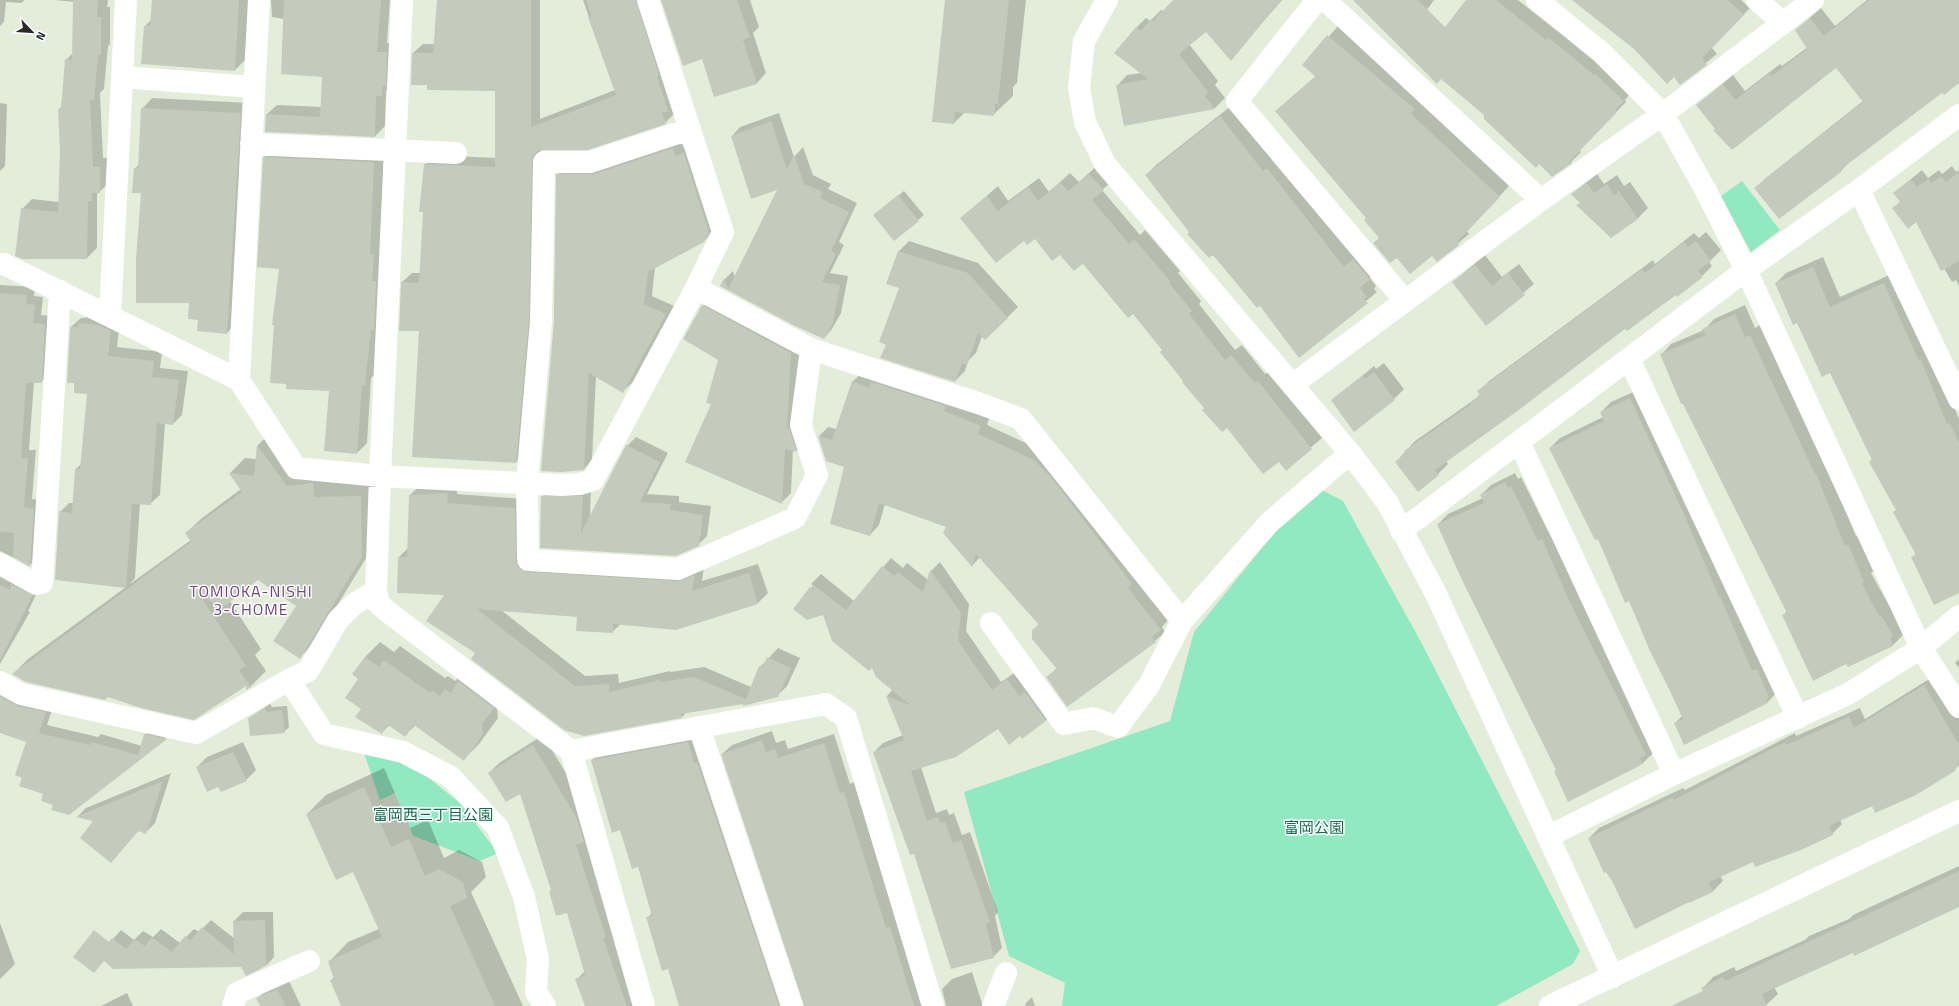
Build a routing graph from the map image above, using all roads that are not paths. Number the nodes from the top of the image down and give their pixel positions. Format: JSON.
{"nodes":[{"id":1,"x":126,"y":0,"type":"edge"},
{"id":2,"x":259,"y":0,"type":"edge"},
{"id":3,"x":402,"y":0,"type":"edge"},
{"id":4,"x":648,"y":0,"type":"edge"},
{"id":5,"x":1107,"y":0,"type":"edge"},
{"id":6,"x":1317,"y":0,"type":"edge"},
{"id":7,"x":1325,"y":0,"type":"edge"},
{"id":8,"x":1537,"y":0,"type":"edge"},
{"id":9,"x":1757,"y":0,"type":"edge"},
{"id":10,"x":1813,"y":0,"type":"edge"},
{"id":11,"x":1783,"y":23,"type":"junction"},
{"id":12,"x":122,"y":77,"type":"junction"},
{"id":13,"x":254,"y":87,"type":"junction"},
{"id":14,"x":1663,"y":114,"type":"junction"},
{"id":15,"x":1959,"y":114,"type":"edge"},
{"id":16,"x":690,"y":129,"type":"junction"},
{"id":17,"x":252,"y":144,"type":"junction"},
{"id":18,"x":394,"y":151,"type":"junction"},
{"id":19,"x":456,"y":154,"type":"dead end"},
{"id":20,"x":1858,"y":190,"type":"junction"},
{"id":21,"x":1541,"y":200,"type":"junction"},
{"id":22,"x":0,"y":264,"type":"edge"},
{"id":23,"x":1746,"y":270,"type":"junction"},
{"id":24,"x":696,"y":288,"type":"junction"},
{"id":25,"x":60,"y":291,"type":"junction"},
{"id":26,"x":1405,"y":301,"type":"junction"},
{"id":27,"x":110,"y":316,"type":"junction"},
{"id":28,"x":811,"y":349,"type":"junction"},
{"id":29,"x":1628,"y":359,"type":"junction"},
{"id":30,"x":239,"y":380,"type":"junction"},
{"id":31,"x":1292,"y":385,"type":"junction"},
{"id":32,"x":1959,"y":399,"type":"edge"},
{"id":33,"x":1519,"y":442,"type":"junction"},
{"id":34,"x":1350,"y":453,"type":"junction"},
{"id":35,"x":380,"y":476,"type":"junction"},
{"id":36,"x":527,"y":482,"type":"junction"},
{"id":37,"x":1401,"y":530,"type":"junction"},
{"id":38,"x":0,"y":564,"type":"edge"},
{"id":39,"x":376,"y":591,"type":"junction"},
{"id":40,"x":1959,"y":616,"type":"edge"},
{"id":41,"x":1182,"y":621,"type":"junction"},
{"id":42,"x":991,"y":623,"type":"dead end"},
{"id":43,"x":1920,"y":648,"type":"junction"},
{"id":44,"x":289,"y":680,"type":"junction"},
{"id":45,"x":0,"y":682,"type":"edge"},
{"id":46,"x":1959,"y":707,"type":"edge"},
{"id":47,"x":1798,"y":718,"type":"junction"},
{"id":48,"x":699,"y":727,"type":"junction"},
{"id":49,"x":571,"y":751,"type":"junction"},
{"id":50,"x":1674,"y":774,"type":"junction"},
{"id":51,"x":1959,"y":810,"type":"edge"},
{"id":52,"x":1549,"y":836,"type":"junction"},
{"id":53,"x":310,"y":960,"type":"dead end"},
{"id":54,"x":1006,"y":973,"type":"dead end"},
{"id":55,"x":1613,"y":977,"type":"junction"},
{"id":56,"x":233,"y":1006,"type":"edge"},
{"id":57,"x":545,"y":1006,"type":"edge"},
{"id":58,"x":644,"y":1006,"type":"edge"},
{"id":59,"x":792,"y":1006,"type":"edge"},
{"id":60,"x":933,"y":1006,"type":"edge"},
{"id":61,"x":993,"y":1006,"type":"edge"},
{"id":62,"x":1550,"y":1006,"type":"edge"}],
"edges":[{"from":1,"to":12,"type":"street"},
{"from":2,"to":13,"type":"street"},
{"from":3,"to":18,"type":"street"},
{"from":4,"to":16,"type":"street"},
{"from":5,"to":31,"type":"street"},
{"from":6,"to":26,"type":"street"},
{"from":7,"to":21,"type":"street"},
{"from":8,"to":14,"type":"street"},
{"from":9,"to":11,"type":"street"},
{"from":10,"to":11,"type":"street"},
{"from":11,"to":14,"type":"street"},
{"from":12,"to":13,"type":"street"},
{"from":12,"to":27,"type":"street"},
{"from":13,"to":17,"type":"street"},
{"from":14,"to":21,"type":"street"},
{"from":14,"to":23,"type":"street"},
{"from":15,"to":20,"type":"street"},
{"from":16,"to":24,"type":"street"},
{"from":16,"to":36,"type":"street"},
{"from":17,"to":18,"type":"street"},
{"from":17,"to":30,"type":"street"},
{"from":18,"to":19,"type":"street"},
{"from":18,"to":35,"type":"street"},
{"from":20,"to":23,"type":"street"},
{"from":20,"to":32,"type":"street"},
{"from":21,"to":26,"type":"street"},
{"from":22,"to":25,"type":"street"},
{"from":23,"to":29,"type":"street"},
{"from":23,"to":43,"type":"street"},
{"from":24,"to":28,"type":"street"},
{"from":24,"to":36,"type":"street"},
{"from":25,"to":27,"type":"street"},
{"from":25,"to":38,"type":"street"},
{"from":26,"to":31,"type":"street"},
{"from":27,"to":30,"type":"street"},
{"from":28,"to":36,"type":"street"},
{"from":28,"to":41,"type":"street"},
{"from":29,"to":33,"type":"street"},
{"from":29,"to":47,"type":"street"},
{"from":30,"to":35,"type":"street"},
{"from":31,"to":34,"type":"street"},
{"from":33,"to":37,"type":"street"},
{"from":33,"to":50,"type":"street"},
{"from":34,"to":37,"type":"street"},
{"from":34,"to":41,"type":"street"},
{"from":35,"to":36,"type":"street"},
{"from":35,"to":39,"type":"street"},
{"from":37,"to":52,"type":"street"},
{"from":39,"to":44,"type":"street"},
{"from":39,"to":49,"type":"street"},
{"from":40,"to":43,"type":"street"},
{"from":41,"to":42,"type":"street"},
{"from":43,"to":46,"type":"street"},
{"from":43,"to":47,"type":"street"},
{"from":44,"to":45,"type":"street"},
{"from":44,"to":57,"type":"street"},
{"from":47,"to":50,"type":"street"},
{"from":48,"to":49,"type":"street"},
{"from":48,"to":59,"type":"street"},
{"from":48,"to":60,"type":"street"},
{"from":49,"to":58,"type":"street"},
{"from":50,"to":52,"type":"street"},
{"from":51,"to":55,"type":"street"},
{"from":52,"to":55,"type":"street"},
{"from":53,"to":56,"type":"street"},
{"from":54,"to":61,"type":"street"},
{"from":55,"to":62,"type":"street"}]}
